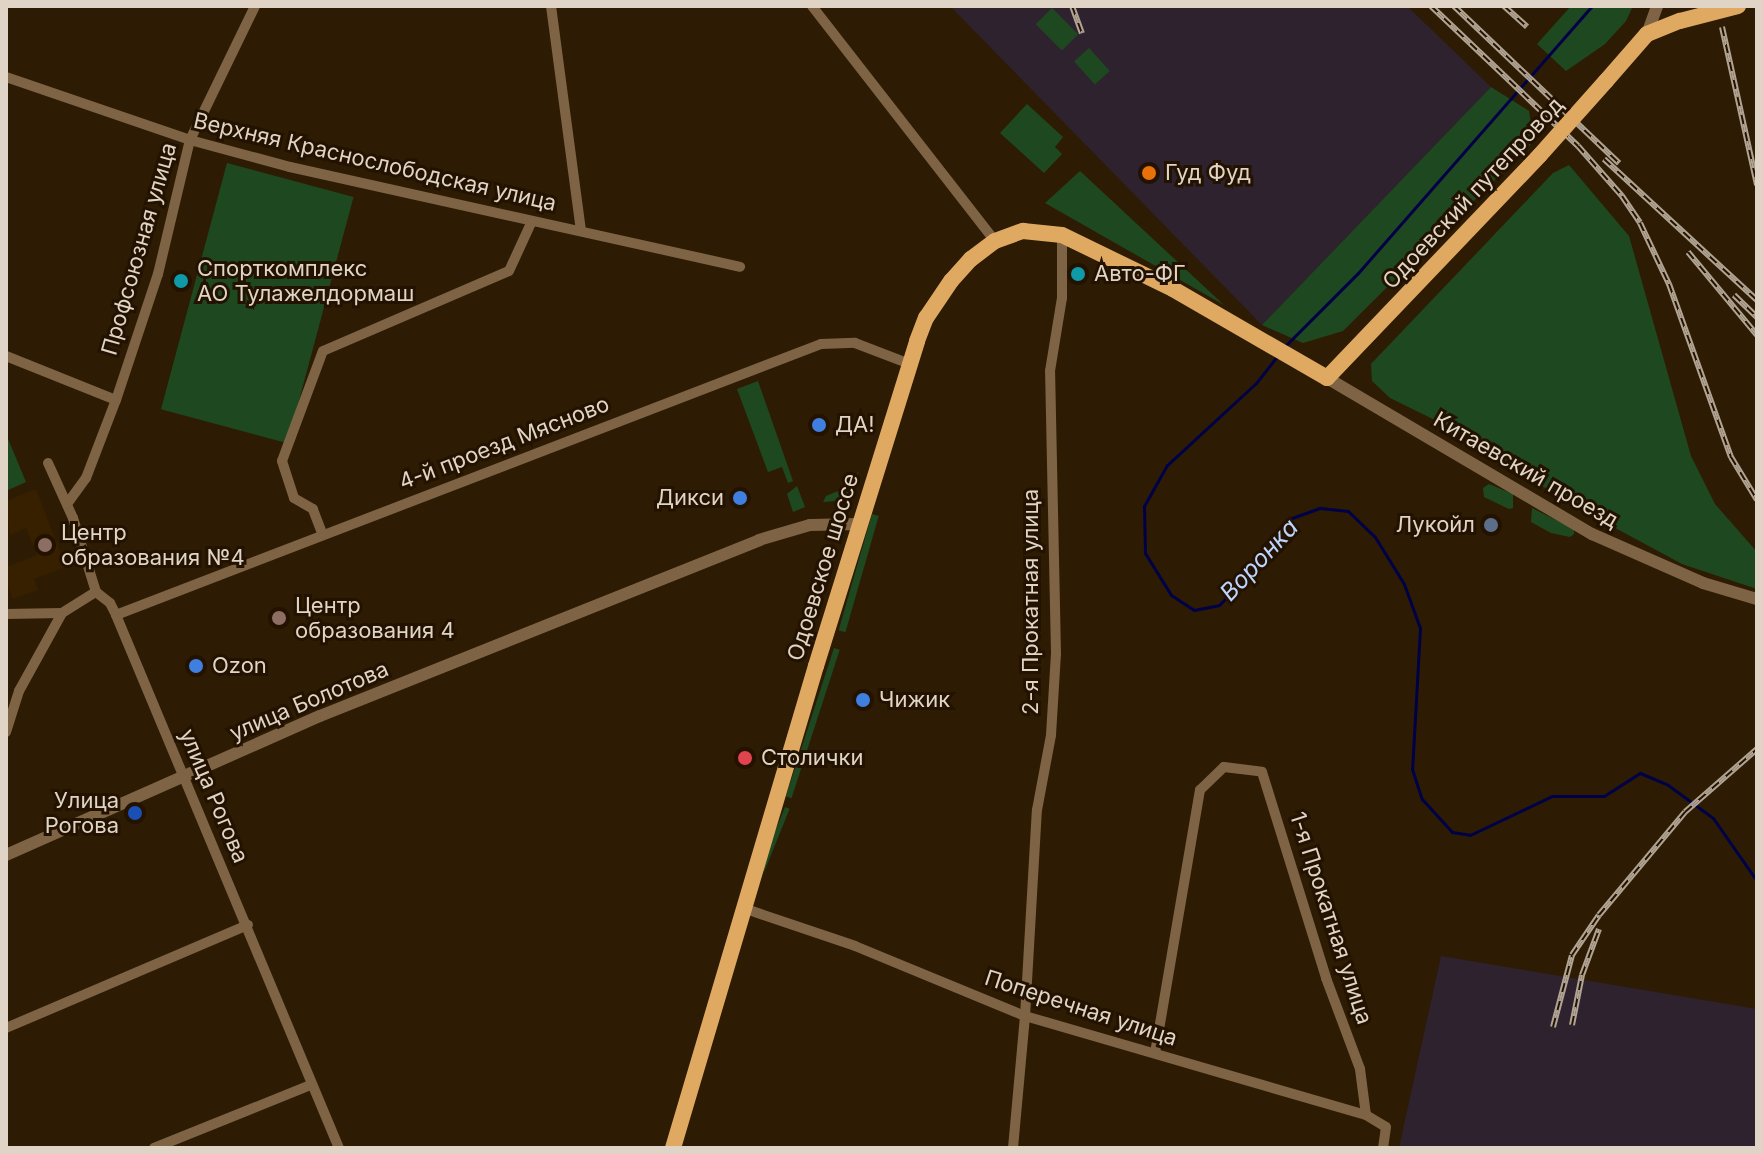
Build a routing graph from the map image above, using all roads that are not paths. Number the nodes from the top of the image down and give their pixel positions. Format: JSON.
{"nodes":[{"id":1,"x":255,"y":6,"type":"edge"},
{"id":2,"x":551,"y":6,"type":"edge"},
{"id":3,"x":812,"y":6,"type":"edge"},
{"id":4,"x":1657,"y":6,"type":"edge"},
{"id":5,"x":1738,"y":6,"type":"edge"},
{"id":6,"x":1647,"y":34,"type":"junction"},
{"id":7,"x":6,"y":77,"type":"edge"},
{"id":8,"x":190,"y":140,"type":"junction"},
{"id":9,"x":532,"y":221,"type":"junction"},
{"id":10,"x":581,"y":231,"type":"junction"},
{"id":11,"x":1062,"y":235,"type":"junction"},
{"id":12,"x":995,"y":241,"type":"junction"},
{"id":13,"x":740,"y":267,"type":"dead end"},
{"id":14,"x":6,"y":356,"type":"edge"},
{"id":15,"x":910,"y":364,"type":"junction"},
{"id":16,"x":1327,"y":378,"type":"junction"},
{"id":17,"x":116,"y":400,"type":"junction"},
{"id":18,"x":48,"y":463,"type":"dead end"},
{"id":19,"x":67,"y":504,"type":"junction"},
{"id":20,"x":859,"y":524,"type":"junction"},
{"id":21,"x":322,"y":533,"type":"junction"},
{"id":22,"x":96,"y":592,"type":"junction"},
{"id":23,"x":1757,"y":599,"type":"edge"},
{"id":24,"x":62,"y":613,"type":"junction"},
{"id":25,"x":6,"y":614,"type":"edge"},
{"id":26,"x":116,"y":615,"type":"junction"},
{"id":27,"x":6,"y":732,"type":"edge"},
{"id":28,"x":184,"y":778,"type":"junction"},
{"id":29,"x":6,"y":855,"type":"edge"},
{"id":30,"x":743,"y":908,"type":"junction"},
{"id":31,"x":248,"y":925,"type":"junction"},
{"id":32,"x":1025,"y":1016,"type":"junction"},
{"id":33,"x":6,"y":1028,"type":"edge"},
{"id":34,"x":1155,"y":1053,"type":"junction"},
{"id":35,"x":311,"y":1085,"type":"junction"},
{"id":36,"x":1366,"y":1115,"type":"junction"},
{"id":37,"x":1017,"y":1147,"type":"edge"},
{"id":38,"x":154,"y":1148,"type":"edge"},
{"id":39,"x":339,"y":1148,"type":"edge"},
{"id":40,"x":673,"y":1148,"type":"edge"},
{"id":41,"x":1383,"y":1148,"type":"edge"}],
"edges":[{"from":1,"to":8,"type":"street","name":"Профсоюзная улица"},
{"from":2,"to":10,"type":"street"},
{"from":3,"to":12,"type":"street"},
{"from":4,"to":6,"type":"street"},
{"from":5,"to":6,"type":"main road","bridge":true},
{"from":6,"to":16,"type":"main road","name":"Одоевский путепровод","bridge":true},
{"from":7,"to":8,"type":"street","name":"Верхняя Краснослободская улица"},
{"from":8,"to":9,"type":"street","name":"Верхняя Краснослободская улица"},
{"from":8,"to":17,"type":"street","name":"Профсоюзная улица"},
{"from":9,"to":10,"type":"street","name":"Верхняя Краснослободская улица"},
{"from":9,"to":21,"type":"street"},
{"from":10,"to":13,"type":"street","name":"Верхняя Краснослободская улица"},
{"from":11,"to":12,"type":"main road","name":"Одоевское шоссе"},
{"from":11,"to":16,"type":"main road","name":"Одоевское шоссе"},
{"from":11,"to":32,"type":"street","name":"2-я Прокатная улица"},
{"from":12,"to":15,"type":"main road","name":"Одоевское шоссе"},
{"from":14,"to":17,"type":"street"},
{"from":15,"to":20,"type":"main road","name":"Одоевское шоссе"},
{"from":15,"to":21,"type":"street","name":"4-й проезд Мясново"},
{"from":16,"to":23,"type":"street","name":"Китаевский проезд"},
{"from":17,"to":19,"type":"street","name":"Профсоюзная улица"},
{"from":18,"to":19,"type":"street","name":"улица Рогова"},
{"from":19,"to":22,"type":"street","name":"улица Рогова"},
{"from":20,"to":28,"type":"street","name":"улица Болотова"},
{"from":20,"to":30,"type":"main road","name":"Одоевское шоссе"},
{"from":21,"to":26,"type":"street","name":"4-й проезд Мясново"},
{"from":22,"to":24,"type":"street"},
{"from":22,"to":26,"type":"street","name":"улица Рогова"},
{"from":24,"to":25,"type":"street"},
{"from":24,"to":27,"type":"street"},
{"from":26,"to":28,"type":"street","name":"улица Рогова"},
{"from":28,"to":29,"type":"street","name":"улица Болотова"},
{"from":28,"to":31,"type":"street","name":"улица Рогова"},
{"from":30,"to":32,"type":"street","name":"Поперечная улица"},
{"from":30,"to":40,"type":"main road","name":"Одоевское шоссе"},
{"from":31,"to":33,"type":"street"},
{"from":31,"to":35,"type":"street","name":"улица Рогова"},
{"from":32,"to":34,"type":"street","name":"Поперечная улица"},
{"from":32,"to":37,"type":"street","name":"2-я Прокатная улица"},
{"from":34,"to":36,"type":"street","name":"Поперечная улица"},
{"from":34,"to":36,"type":"street","name":"1-я Прокатная улица"},
{"from":35,"to":38,"type":"street"},
{"from":35,"to":39,"type":"street","name":"улица Рогова"},
{"from":36,"to":41,"type":"street"}]}
